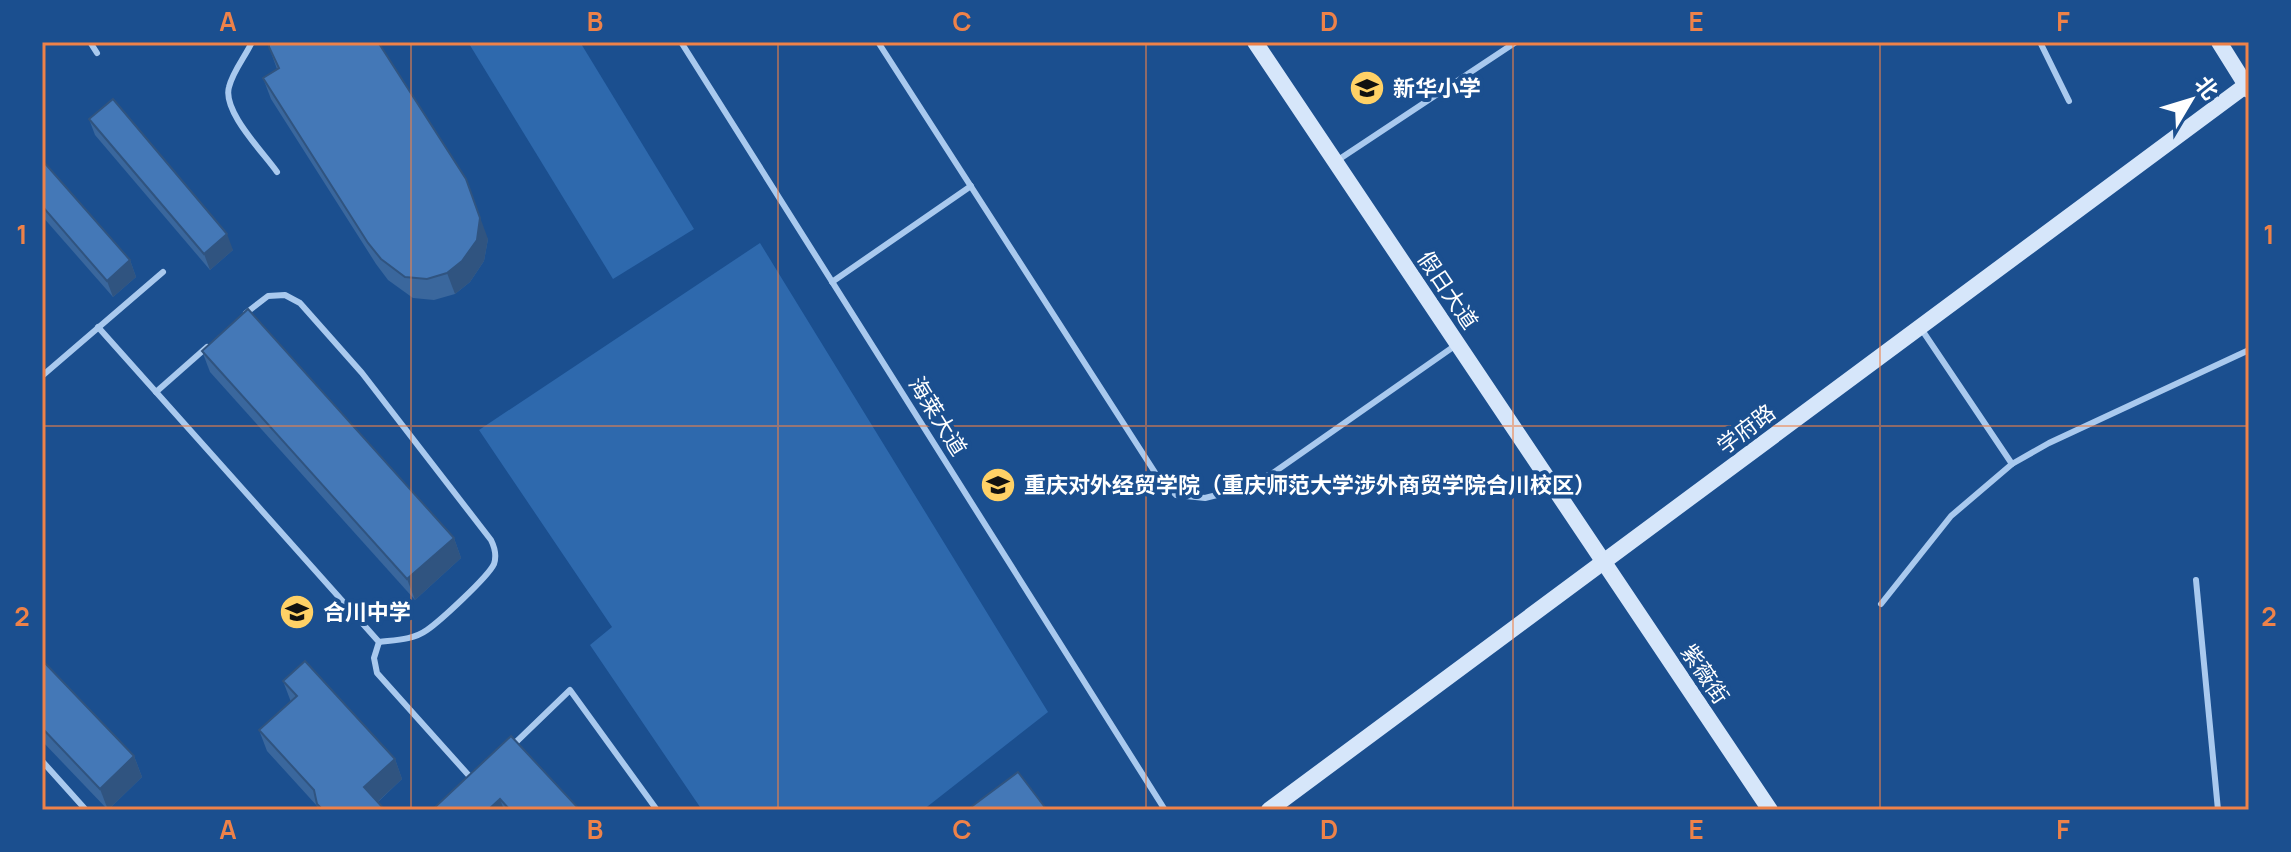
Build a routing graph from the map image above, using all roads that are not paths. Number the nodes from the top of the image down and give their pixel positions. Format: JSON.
{"nodes":[{"id":1,"x":90,"y":42,"type":"edge"},
{"id":2,"x":252,"y":42,"type":"edge"},
{"id":3,"x":681,"y":42,"type":"edge"},
{"id":4,"x":878,"y":42,"type":"edge"},
{"id":5,"x":1255,"y":42,"type":"edge"},
{"id":6,"x":1516,"y":42,"type":"edge"},
{"id":7,"x":2040,"y":42,"type":"edge"},
{"id":8,"x":2219,"y":42,"type":"edge"},
{"id":9,"x":97,"y":53,"type":"dead end"},
{"id":10,"x":2248,"y":86,"type":"edge"},
{"id":11,"x":2069,"y":101,"type":"dead end"},
{"id":12,"x":1335,"y":162,"type":"junction"},
{"id":13,"x":277,"y":172,"type":"dead end"},
{"id":14,"x":971,"y":186,"type":"junction"},
{"id":15,"x":163,"y":272,"type":"dead end"},
{"id":16,"x":832,"y":282,"type":"junction"},
{"id":17,"x":239,"y":319,"type":"edge"},
{"id":18,"x":98,"y":327,"type":"junction"},
{"id":19,"x":1920,"y":327,"type":"junction"},
{"id":20,"x":215,"y":340,"type":"edge"},
{"id":21,"x":1457,"y":344,"type":"junction"},
{"id":22,"x":2249,"y":350,"type":"edge"},
{"id":23,"x":42,"y":376,"type":"edge"},
{"id":24,"x":156,"y":392,"type":"junction"},
{"id":25,"x":2012,"y":464,"type":"junction"},
{"id":26,"x":1603,"y":562,"type":"junction"},
{"id":27,"x":2196,"y":580,"type":"dead end"},
{"id":28,"x":1881,"y":604,"type":"dead end"},
{"id":29,"x":379,"y":642,"type":"junction"},
{"id":30,"x":506,"y":751,"type":"edge"},
{"id":31,"x":42,"y":761,"type":"edge"},
{"id":32,"x":485,"y":771,"type":"edge"},
{"id":33,"x":474,"y":781,"type":"junction"},
{"id":34,"x":464,"y":791,"type":"edge"},
{"id":35,"x":86,"y":810,"type":"edge"},
{"id":36,"x":657,"y":810,"type":"edge"},
{"id":37,"x":1165,"y":810,"type":"edge"},
{"id":38,"x":1269,"y":810,"type":"edge"},
{"id":39,"x":1770,"y":810,"type":"edge"},
{"id":40,"x":2218,"y":810,"type":"edge"}],
"edges":[{"from":1,"to":9,"type":"lane"},
{"from":2,"to":13,"type":"lane"},
{"from":3,"to":16,"type":"lane","name":"海莱大道"},
{"from":4,"to":14,"type":"lane"},
{"from":5,"to":12,"type":"main road","name":"假日大道"},
{"from":6,"to":12,"type":"lane"},
{"from":7,"to":11,"type":"lane"},
{"from":8,"to":10,"type":"main road"},
{"from":10,"to":19,"type":"main road","name":"学府路"},
{"from":12,"to":21,"type":"main road","name":"假日大道"},
{"from":14,"to":16,"type":"lane"},
{"from":14,"to":21,"type":"lane"},
{"from":15,"to":18,"type":"lane"},
{"from":16,"to":37,"type":"lane","name":"海莱大道"},
{"from":17,"to":29,"type":"lane"},
{"from":18,"to":23,"type":"lane"},
{"from":18,"to":24,"type":"lane"},
{"from":19,"to":25,"type":"lane"},
{"from":19,"to":26,"type":"main road","name":"学府路"},
{"from":20,"to":24,"type":"lane"},
{"from":21,"to":26,"type":"main road","name":"假日大道"},
{"from":22,"to":25,"type":"lane"},
{"from":24,"to":29,"type":"lane"},
{"from":25,"to":28,"type":"lane"},
{"from":26,"to":38,"type":"main road","name":"学府路"},
{"from":26,"to":39,"type":"main road","name":"紫薇街"},
{"from":27,"to":40,"type":"lane"},
{"from":29,"to":33,"type":"lane"},
{"from":30,"to":36,"type":"lane"},
{"from":31,"to":35,"type":"lane"},
{"from":32,"to":33,"type":"lane"},
{"from":33,"to":34,"type":"lane"}]}
